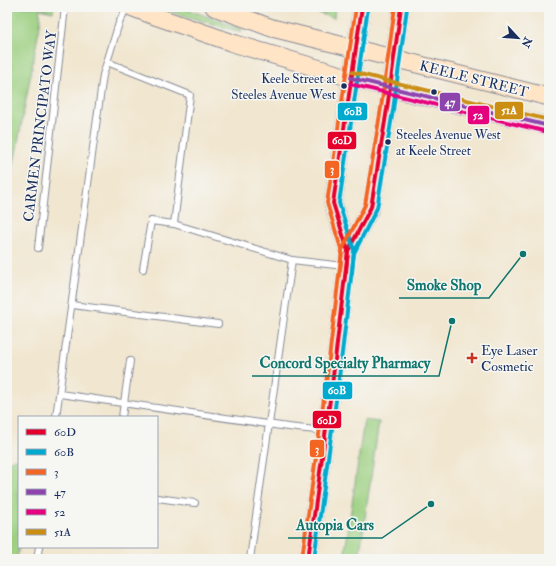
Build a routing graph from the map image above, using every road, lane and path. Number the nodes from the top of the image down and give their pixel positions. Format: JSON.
{"nodes":[{"id":1,"x":65,"y":7,"type":"edge"},
{"id":2,"x":127,"y":7,"type":"edge"},
{"id":3,"x":131,"y":7,"type":"edge"},
{"id":4,"x":214,"y":7,"type":"edge"},
{"id":5,"x":362,"y":7,"type":"edge"},
{"id":6,"x":401,"y":7,"type":"edge"},
{"id":7,"x":356,"y":50,"type":"junction"},
{"id":8,"x":393,"y":59,"type":"junction"},
{"id":9,"x":107,"y":62,"type":"junction"},
{"id":10,"x":351,"y":78,"type":"junction"},
{"id":11,"x":389,"y":88,"type":"junction"},
{"id":12,"x":549,"y":97,"type":"edge"},
{"id":13,"x":549,"y":126,"type":"edge"},
{"id":14,"x":174,"y":224,"type":"junction"},
{"id":15,"x":38,"y":248,"type":"dead end"},
{"id":16,"x":347,"y":259,"type":"junction"},
{"id":17,"x":292,"y":260,"type":"junction"},
{"id":18,"x":143,"y":269,"type":"dead end"},
{"id":19,"x":72,"y":305,"type":"junction"},
{"id":20,"x":218,"y":324,"type":"dead end"},
{"id":21,"x":130,"y":361,"type":"dead end"},
{"id":22,"x":60,"y":394,"type":"junction"},
{"id":23,"x":124,"y":403,"type":"junction"},
{"id":24,"x":56,"y":416,"type":"edge"},
{"id":25,"x":122,"y":416,"type":"edge"},
{"id":26,"x":269,"y":424,"type":"junction"},
{"id":27,"x":325,"y":431,"type":"junction"},
{"id":28,"x":158,"y":498,"type":"edge"},
{"id":29,"x":194,"y":503,"type":"dead end"},
{"id":30,"x":39,"y":548,"type":"edge"},
{"id":31,"x":37,"y":559,"type":"edge"},
{"id":32,"x":250,"y":559,"type":"edge"},
{"id":33,"x":308,"y":559,"type":"edge"}],
"edges":[{"from":1,"to":15,"type":"lane","name":"CARMEN PRINCIPATO WAY"},
{"from":2,"to":9,"type":"lane"},
{"from":3,"to":10,"type":"main road","name":"KEELE STREET"},
{"from":4,"to":7,"type":"main road","name":"KEELE STREET"},
{"from":5,"to":7,"type":"main road"},
{"from":6,"to":8,"type":"main road"},
{"from":7,"to":8,"type":"main road","name":"KEELE STREET"},
{"from":7,"to":10,"type":"main road"},
{"from":8,"to":11,"type":"main road"},
{"from":8,"to":12,"type":"main road","name":"KEELE STREET"},
{"from":9,"to":14,"type":"lane"},
{"from":9,"to":19,"type":"lane"},
{"from":10,"to":11,"type":"main road","name":"KEELE STREET"},
{"from":10,"to":16,"type":"main road"},
{"from":11,"to":13,"type":"main road","name":"KEELE STREET"},
{"from":11,"to":16,"type":"main road"},
{"from":14,"to":17,"type":"lane"},
{"from":14,"to":18,"type":"lane"},
{"from":16,"to":17,"type":"lane"},
{"from":16,"to":27,"type":"main road"},
{"from":17,"to":26,"type":"lane"},
{"from":19,"to":20,"type":"lane"},
{"from":19,"to":22,"type":"lane"},
{"from":21,"to":23,"type":"lane"},
{"from":22,"to":23,"type":"lane"},
{"from":22,"to":24,"type":"lane"},
{"from":23,"to":25,"type":"lane"},
{"from":23,"to":26,"type":"lane"},
{"from":26,"to":27,"type":"lane"},
{"from":26,"to":32,"type":"lane"},
{"from":27,"to":33,"type":"main road"},
{"from":28,"to":29,"type":"lane"},
{"from":30,"to":31,"type":"lane"}]}
